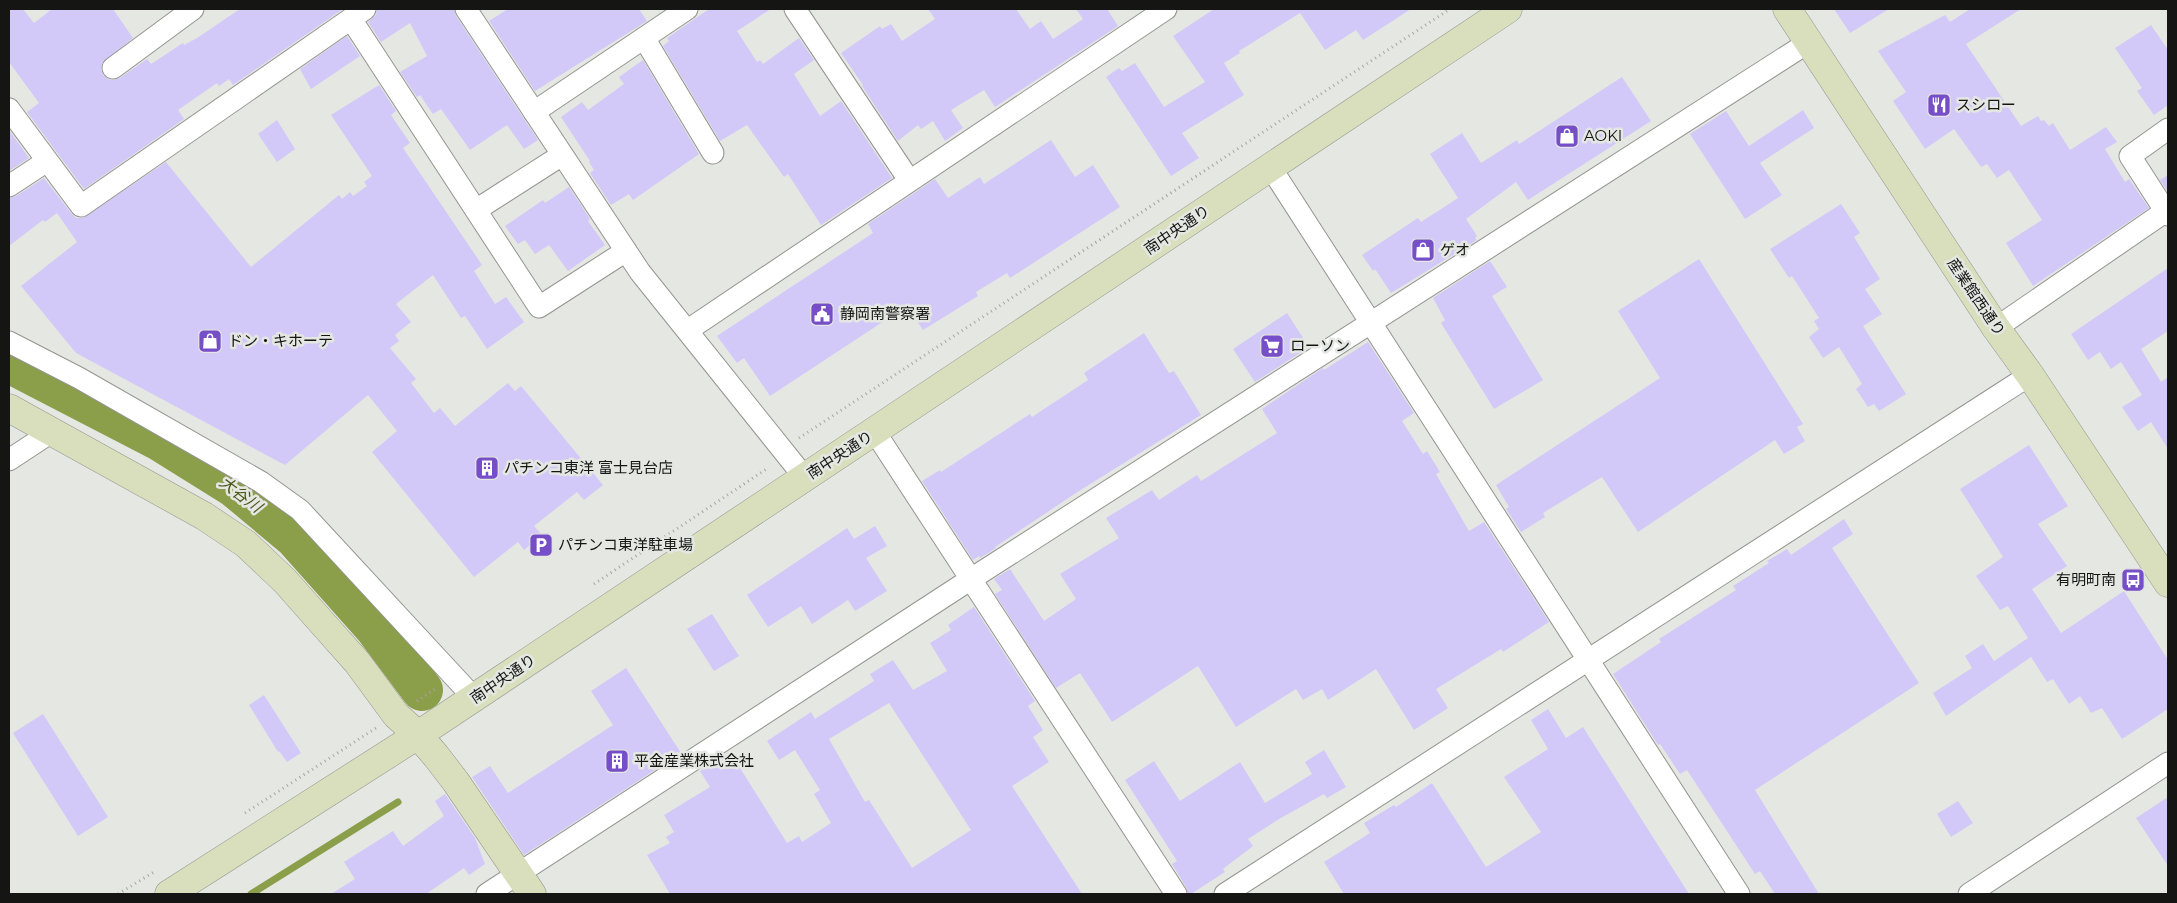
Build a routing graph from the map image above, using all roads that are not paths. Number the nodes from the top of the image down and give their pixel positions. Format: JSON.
{"nodes":[{"id":1,"x":192,"y":9,"type":"edge"},
{"id":2,"x":466,"y":9,"type":"edge"},
{"id":3,"x":795,"y":9,"type":"edge"},
{"id":4,"x":1166,"y":9,"type":"edge"},
{"id":5,"x":1508,"y":9,"type":"edge"},
{"id":6,"x":1786,"y":9,"type":"edge"},
{"id":7,"x":675,"y":12,"type":"edge"},
{"id":8,"x":358,"y":14,"type":"edge"},
{"id":9,"x":644,"y":38,"type":"junction"},
{"id":10,"x":1809,"y":42,"type":"junction"},
{"id":11,"x":113,"y":68,"type":"dead end"},
{"id":12,"x":9,"y":109,"type":"edge"},
{"id":13,"x":534,"y":112,"type":"junction"},
{"id":14,"x":2168,"y":129,"type":"edge"},
{"id":15,"x":713,"y":153,"type":"dead end"},
{"id":16,"x":562,"y":155,"type":"junction"},
{"id":17,"x":47,"y":161,"type":"junction"},
{"id":18,"x":1270,"y":168,"type":"junction"},
{"id":19,"x":909,"y":180,"type":"junction"},
{"id":20,"x":9,"y":186,"type":"edge"},
{"id":21,"x":476,"y":210,"type":"junction"},
{"id":22,"x":2167,"y":213,"type":"edge"},
{"id":23,"x":626,"y":251,"type":"junction"},
{"id":24,"x":1371,"y":323,"type":"junction"},
{"id":25,"x":1996,"y":328,"type":"junction"},
{"id":26,"x":688,"y":330,"type":"junction"},
{"id":27,"x":9,"y":342,"type":"edge"},
{"id":28,"x":2030,"y":376,"type":"junction"},
{"id":29,"x":9,"y":408,"type":"edge"},
{"id":30,"x":53,"y":431,"type":"junction"},
{"id":31,"x":875,"y":432,"type":"junction"},
{"id":32,"x":9,"y":460,"type":"edge"},
{"id":33,"x":805,"y":478,"type":"junction"},
{"id":34,"x":2165,"y":572,"type":"edge"},
{"id":35,"x":971,"y":579,"type":"junction"},
{"id":36,"x":1589,"y":660,"type":"junction"},
{"id":37,"x":474,"y":698,"type":"junction"},
{"id":38,"x":418,"y":735,"type":"junction"},
{"id":39,"x":2168,"y":763,"type":"edge"},
{"id":40,"x":525,"y":884,"type":"edge"},
{"id":41,"x":168,"y":894,"type":"edge"},
{"id":42,"x":488,"y":894,"type":"edge"},
{"id":43,"x":1176,"y":894,"type":"edge"},
{"id":44,"x":1225,"y":894,"type":"edge"},
{"id":45,"x":1739,"y":894,"type":"edge"},
{"id":46,"x":1968,"y":894,"type":"edge"}],
"edges":[{"from":1,"to":11,"type":"street"},
{"from":2,"to":13,"type":"street"},
{"from":3,"to":19,"type":"street"},
{"from":4,"to":19,"type":"street"},
{"from":5,"to":18,"type":"street","name":"南中央通り"},
{"from":6,"to":10,"type":"street","name":"産業館西通り"},
{"from":7,"to":9,"type":"street"},
{"from":8,"to":17,"type":"street"},
{"from":8,"to":21,"type":"street"},
{"from":9,"to":13,"type":"street"},
{"from":9,"to":15,"type":"street"},
{"from":10,"to":24,"type":"street"},
{"from":10,"to":25,"type":"street","name":"産業館西通り"},
{"from":12,"to":17,"type":"street"},
{"from":13,"to":16,"type":"street"},
{"from":14,"to":22,"type":"street"},
{"from":16,"to":21,"type":"street"},
{"from":16,"to":23,"type":"street"},
{"from":17,"to":20,"type":"street"},
{"from":18,"to":24,"type":"street"},
{"from":18,"to":31,"type":"street","name":"南中央通り"},
{"from":19,"to":26,"type":"street"},
{"from":21,"to":23,"type":"street"},
{"from":22,"to":25,"type":"street"},
{"from":23,"to":26,"type":"street"},
{"from":24,"to":35,"type":"street"},
{"from":24,"to":36,"type":"street"},
{"from":25,"to":28,"type":"street","name":"産業館西通り"},
{"from":26,"to":33,"type":"street"},
{"from":27,"to":37,"type":"street"},
{"from":28,"to":34,"type":"street","name":"産業館西通り"},
{"from":28,"to":36,"type":"street"},
{"from":29,"to":30,"type":"street"},
{"from":30,"to":32,"type":"street"},
{"from":30,"to":38,"type":"street"},
{"from":31,"to":33,"type":"street","name":"南中央通り"},
{"from":31,"to":35,"type":"street"},
{"from":33,"to":37,"type":"street","name":"南中央通り"},
{"from":35,"to":40,"type":"street"},
{"from":35,"to":43,"type":"street"},
{"from":36,"to":44,"type":"street"},
{"from":36,"to":45,"type":"street"},
{"from":37,"to":38,"type":"street","name":"南中央通り"},
{"from":38,"to":40,"type":"street"},
{"from":38,"to":41,"type":"street","name":"南中央通り"},
{"from":39,"to":46,"type":"street"},
{"from":40,"to":42,"type":"street"}]}
